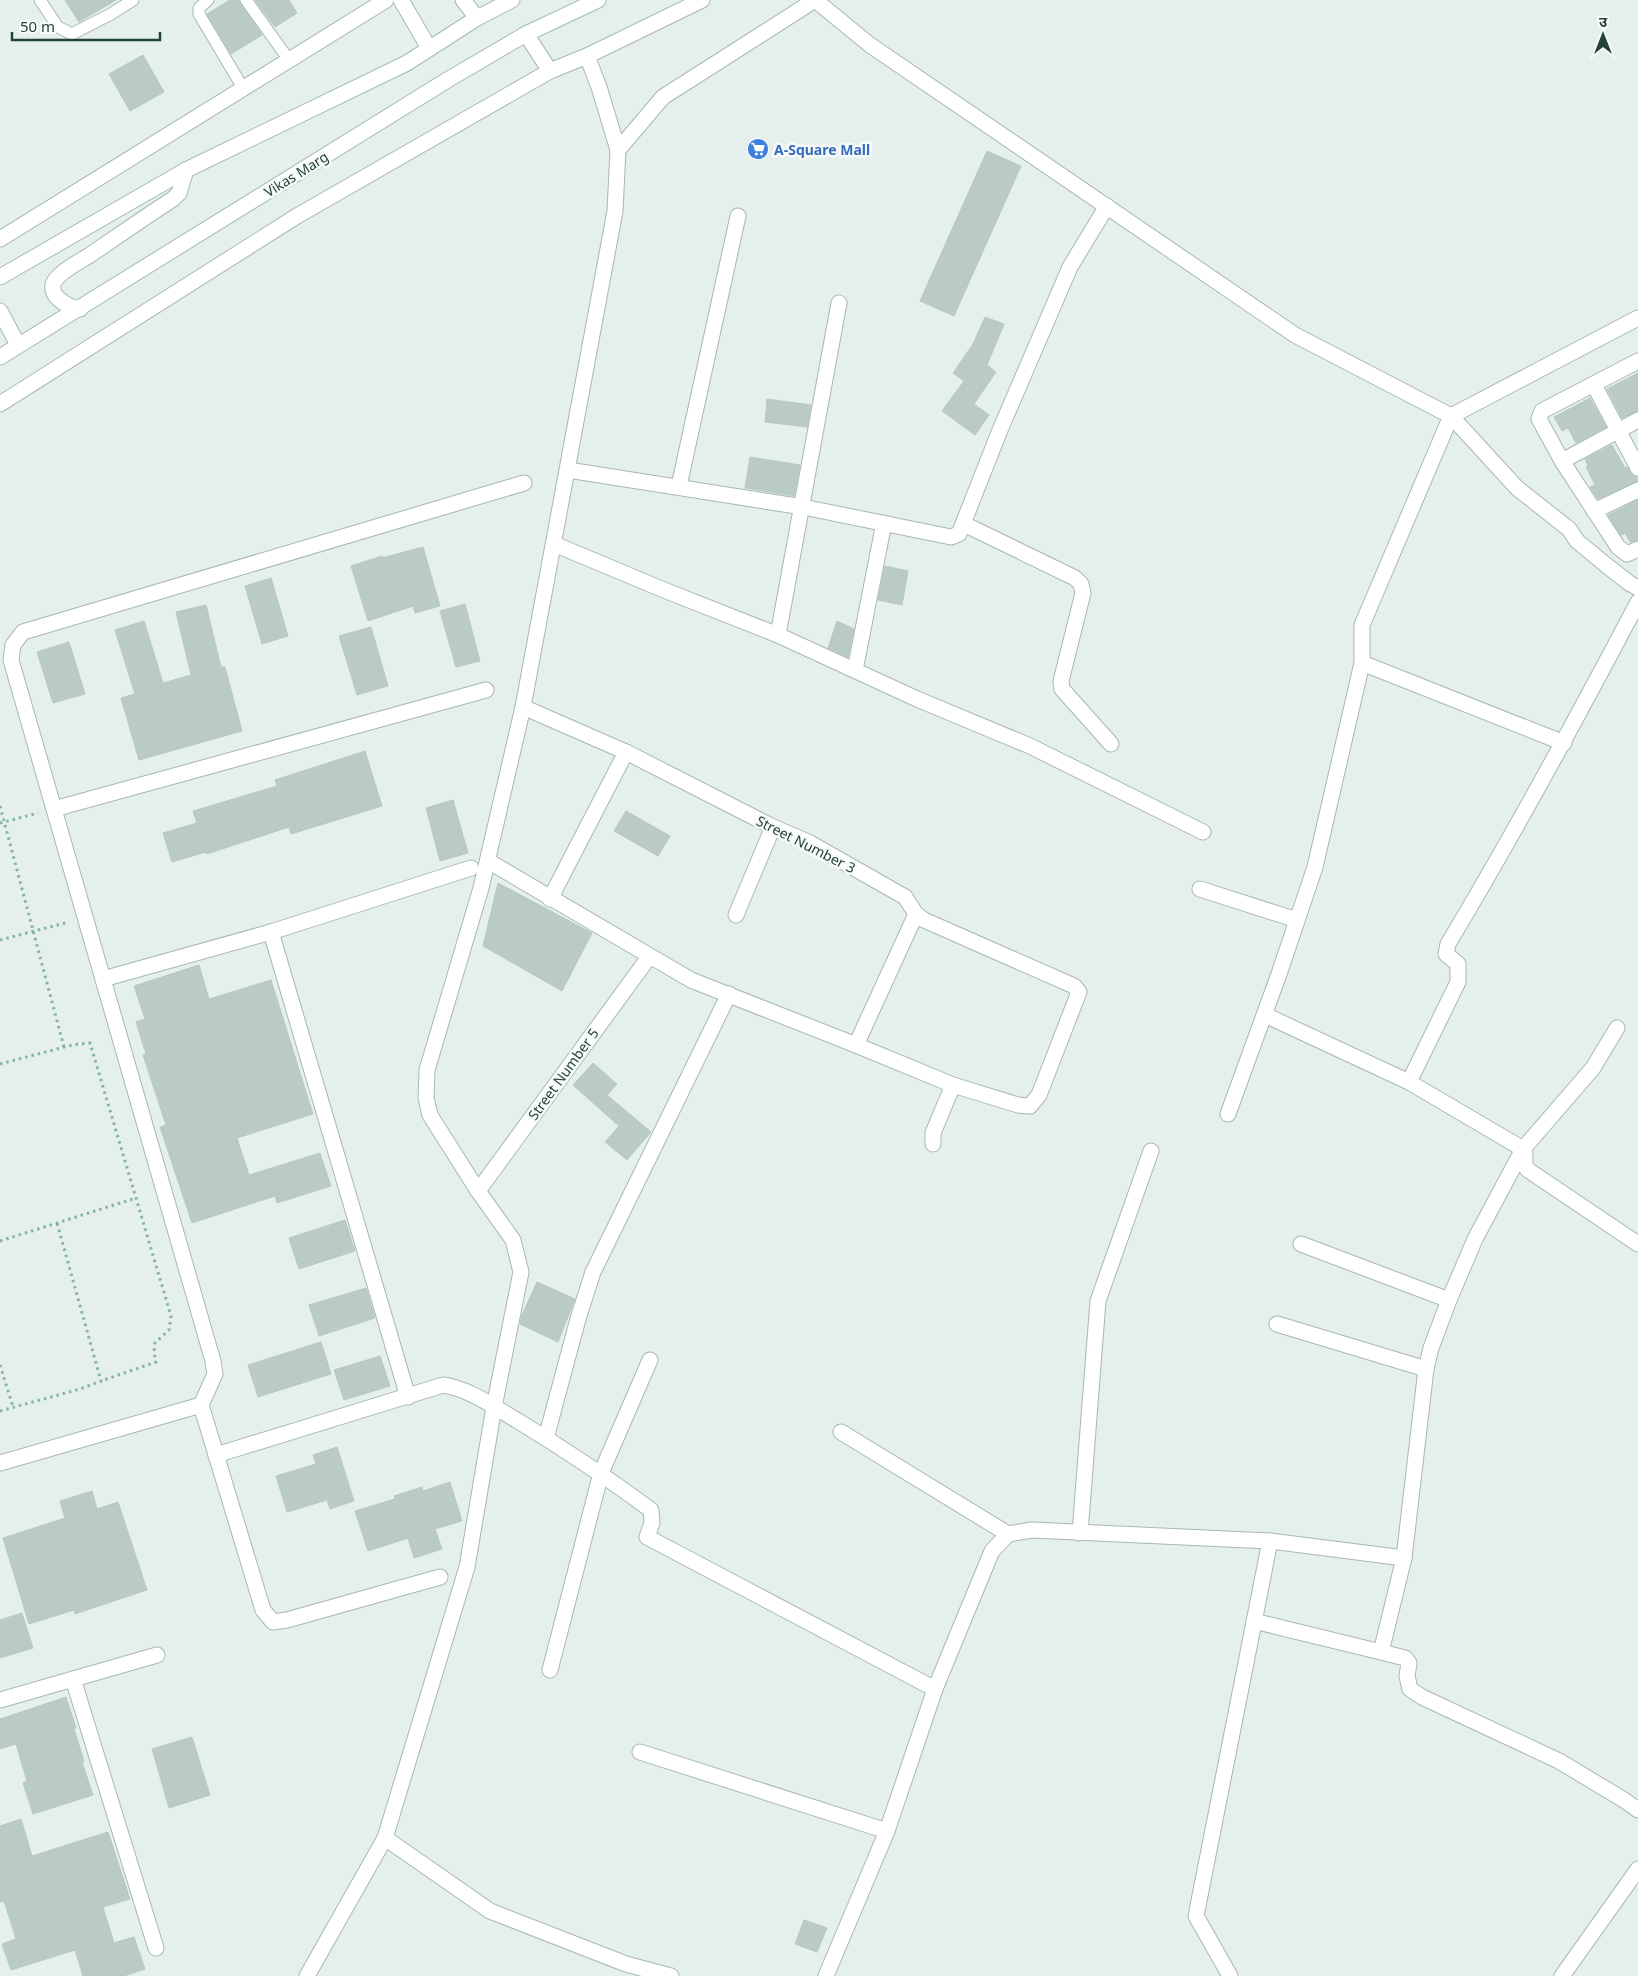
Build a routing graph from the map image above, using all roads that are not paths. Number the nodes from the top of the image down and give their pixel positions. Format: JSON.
{"nodes":[{"id":1,"x":40,"y":0,"type":"edge"},
{"id":2,"x":133,"y":0,"type":"edge"},
{"id":3,"x":208,"y":0,"type":"edge"},
{"id":4,"x":246,"y":0,"type":"edge"},
{"id":5,"x":386,"y":0,"type":"edge"},
{"id":6,"x":401,"y":0,"type":"edge"},
{"id":7,"x":463,"y":0,"type":"edge"},
{"id":8,"x":512,"y":0,"type":"edge"},
{"id":9,"x":598,"y":0,"type":"edge"},
{"id":10,"x":702,"y":0,"type":"edge"},
{"id":11,"x":815,"y":0,"type":"edge"},
{"id":12,"x":477,"y":18,"type":"junction"},
{"id":13,"x":526,"y":34,"type":"junction"},
{"id":14,"x":429,"y":48,"type":"junction"},
{"id":15,"x":587,"y":56,"type":"junction"},
{"id":16,"x":289,"y":60,"type":"junction"},
{"id":17,"x":550,"y":71,"type":"junction"},
{"id":18,"x":243,"y":88,"type":"junction"},
{"id":19,"x":618,"y":150,"type":"junction"},
{"id":20,"x":186,"y":170,"type":"junction"},
{"id":21,"x":1107,"y":206,"type":"junction"},
{"id":22,"x":738,"y":216,"type":"dead end"},
{"id":23,"x":0,"y":239,"type":"edge"},
{"id":24,"x":0,"y":277,"type":"edge"},
{"id":25,"x":839,"y":303,"type":"dead end"},
{"id":26,"x":80,"y":309,"type":"junction"},
{"id":27,"x":0,"y":311,"type":"edge"},
{"id":28,"x":1638,"y":318,"type":"edge"},
{"id":29,"x":18,"y":345,"type":"junction"},
{"id":30,"x":0,"y":357,"type":"edge"},
{"id":31,"x":1638,"y":361,"type":"edge"},
{"id":32,"x":1594,"y":385,"type":"junction"},
{"id":33,"x":0,"y":404,"type":"edge"},
{"id":34,"x":1451,"y":416,"type":"junction"},
{"id":35,"x":1638,"y":420,"type":"edge"},
{"id":36,"x":1618,"y":431,"type":"junction"},
{"id":37,"x":1562,"y":461,"type":"junction"},
{"id":38,"x":1638,"y":468,"type":"edge"},
{"id":39,"x":568,"y":470,"type":"junction"},
{"id":40,"x":524,"y":483,"type":"dead end"},
{"id":41,"x":679,"y":486,"type":"junction"},
{"id":42,"x":1638,"y":490,"type":"edge"},
{"id":43,"x":803,"y":507,"type":"junction"},
{"id":44,"x":1594,"y":511,"type":"junction"},
{"id":45,"x":884,"y":523,"type":"junction"},
{"id":46,"x":964,"y":524,"type":"junction"},
{"id":47,"x":554,"y":544,"type":"junction"},
{"id":48,"x":1638,"y":549,"type":"edge"},
{"id":49,"x":1638,"y":588,"type":"edge"},
{"id":50,"x":1638,"y":602,"type":"edge"},
{"id":51,"x":778,"y":636,"type":"junction"},
{"id":52,"x":1362,"y":663,"type":"junction"},
{"id":53,"x":855,"y":670,"type":"junction"},
{"id":54,"x":486,"y":690,"type":"dead end"},
{"id":55,"x":523,"y":707,"type":"junction"},
{"id":56,"x":1564,"y":743,"type":"junction"},
{"id":57,"x":1111,"y":744,"type":"dead end"},
{"id":58,"x":626,"y":752,"type":"junction"},
{"id":59,"x":54,"y":809,"type":"junction"},
{"id":60,"x":773,"y":828,"type":"junction"},
{"id":61,"x":1203,"y":832,"type":"dead end"},
{"id":62,"x":488,"y":862,"type":"junction"},
{"id":63,"x":471,"y":868,"type":"dead end"},
{"id":64,"x":1200,"y":889,"type":"dead end"},
{"id":65,"x":550,"y":899,"type":"junction"},
{"id":66,"x":916,"y":914,"type":"junction"},
{"id":67,"x":736,"y":915,"type":"dead end"},
{"id":68,"x":1297,"y":920,"type":"junction"},
{"id":69,"x":271,"y":932,"type":"junction"},
{"id":70,"x":648,"y":957,"type":"junction"},
{"id":71,"x":103,"y":979,"type":"junction"},
{"id":72,"x":729,"y":994,"type":"junction"},
{"id":73,"x":1265,"y":1014,"type":"junction"},
{"id":74,"x":1617,"y":1028,"type":"dead end"},
{"id":75,"x":856,"y":1045,"type":"junction"},
{"id":76,"x":1409,"y":1082,"type":"junction"},
{"id":77,"x":953,"y":1086,"type":"junction"},
{"id":78,"x":1228,"y":1114,"type":"dead end"},
{"id":79,"x":933,"y":1144,"type":"dead end"},
{"id":80,"x":1523,"y":1149,"type":"junction"},
{"id":81,"x":1151,"y":1151,"type":"dead end"},
{"id":82,"x":478,"y":1191,"type":"junction"},
{"id":83,"x":1301,"y":1244,"type":"dead end"},
{"id":84,"x":1638,"y":1244,"type":"edge"},
{"id":85,"x":1449,"y":1300,"type":"junction"},
{"id":86,"x":1277,"y":1324,"type":"dead end"},
{"id":87,"x":650,"y":1360,"type":"dead end"},
{"id":88,"x":1426,"y":1369,"type":"junction"},
{"id":89,"x":408,"y":1397,"type":"junction"},
{"id":90,"x":201,"y":1405,"type":"junction"},
{"id":91,"x":494,"y":1407,"type":"junction"},
{"id":92,"x":841,"y":1432,"type":"dead end"},
{"id":93,"x":546,"y":1438,"type":"junction"},
{"id":94,"x":216,"y":1455,"type":"junction"},
{"id":95,"x":0,"y":1464,"type":"edge"},
{"id":96,"x":601,"y":1473,"type":"junction"},
{"id":97,"x":1080,"y":1532,"type":"junction"},
{"id":98,"x":1008,"y":1534,"type":"junction"},
{"id":99,"x":1270,"y":1541,"type":"junction"},
{"id":100,"x":1404,"y":1558,"type":"junction"},
{"id":101,"x":440,"y":1577,"type":"dead end"},
{"id":102,"x":1254,"y":1622,"type":"junction"},
{"id":103,"x":1381,"y":1652,"type":"junction"},
{"id":104,"x":157,"y":1654,"type":"dead end"},
{"id":105,"x":550,"y":1670,"type":"dead end"},
{"id":106,"x":73,"y":1679,"type":"junction"},
{"id":107,"x":935,"y":1688,"type":"junction"},
{"id":108,"x":0,"y":1700,"type":"edge"},
{"id":109,"x":640,"y":1752,"type":"dead end"},
{"id":110,"x":1638,"y":1810,"type":"edge"},
{"id":111,"x":887,"y":1831,"type":"junction"},
{"id":112,"x":385,"y":1838,"type":"junction"},
{"id":113,"x":1638,"y":1868,"type":"edge"},
{"id":114,"x":156,"y":1948,"type":"dead end"},
{"id":115,"x":307,"y":1976,"type":"edge"},
{"id":116,"x":671,"y":1976,"type":"edge"},
{"id":117,"x":826,"y":1976,"type":"edge"},
{"id":118,"x":1230,"y":1976,"type":"edge"},
{"id":119,"x":1562,"y":1976,"type":"edge"}],
"edges":[{"from":1,"to":2,"type":"lane"},
{"from":3,"to":18,"type":"lane"},
{"from":4,"to":16,"type":"lane"},
{"from":5,"to":16,"type":"street"},
{"from":6,"to":14,"type":"street"},
{"from":7,"to":12,"type":"street"},
{"from":8,"to":12,"type":"street"},
{"from":9,"to":13,"type":"street","name":"Vikas Marg"},
{"from":10,"to":15,"type":"street"},
{"from":11,"to":19,"type":"street"},
{"from":11,"to":21,"type":"street"},
{"from":12,"to":14,"type":"street"},
{"from":13,"to":17,"type":"street"},
{"from":13,"to":26,"type":"street","name":"Vikas Marg"},
{"from":14,"to":20,"type":"street"},
{"from":15,"to":17,"type":"street"},
{"from":15,"to":19,"type":"street"},
{"from":16,"to":18,"type":"street"},
{"from":17,"to":33,"type":"street"},
{"from":18,"to":23,"type":"street"},
{"from":19,"to":39,"type":"street"},
{"from":20,"to":24,"type":"street"},
{"from":20,"to":26,"type":"street"},
{"from":21,"to":34,"type":"street"},
{"from":21,"to":46,"type":"street"},
{"from":22,"to":41,"type":"street"},
{"from":25,"to":43,"type":"street"},
{"from":26,"to":29,"type":"street","name":"Vikas Marg"},
{"from":27,"to":29,"type":"street"},
{"from":28,"to":34,"type":"street"},
{"from":29,"to":30,"type":"street","name":"Vikas Marg"},
{"from":31,"to":32,"type":"street"},
{"from":32,"to":36,"type":"street"},
{"from":32,"to":37,"type":"street"},
{"from":34,"to":49,"type":"street"},
{"from":34,"to":52,"type":"street"},
{"from":35,"to":36,"type":"street"},
{"from":36,"to":37,"type":"street"},
{"from":36,"to":38,"type":"street"},
{"from":37,"to":44,"type":"street"},
{"from":39,"to":41,"type":"street"},
{"from":39,"to":47,"type":"street"},
{"from":40,"to":59,"type":"street"},
{"from":41,"to":43,"type":"street"},
{"from":42,"to":44,"type":"street"},
{"from":43,"to":45,"type":"street"},
{"from":43,"to":51,"type":"street"},
{"from":44,"to":48,"type":"street"},
{"from":45,"to":46,"type":"street"},
{"from":45,"to":53,"type":"street"},
{"from":46,"to":57,"type":"street"},
{"from":47,"to":51,"type":"street"},
{"from":47,"to":55,"type":"street"},
{"from":50,"to":56,"type":"street"},
{"from":51,"to":53,"type":"street"},
{"from":52,"to":56,"type":"street"},
{"from":52,"to":68,"type":"street"},
{"from":53,"to":61,"type":"street"},
{"from":54,"to":59,"type":"street"},
{"from":55,"to":58,"type":"street","name":"Street Number 3"},
{"from":55,"to":62,"type":"street"},
{"from":56,"to":76,"type":"street"},
{"from":58,"to":60,"type":"street","name":"Street Number 3"},
{"from":58,"to":65,"type":"street"},
{"from":59,"to":71,"type":"street"},
{"from":60,"to":66,"type":"street","name":"Street Number 3"},
{"from":60,"to":67,"type":"street"},
{"from":62,"to":65,"type":"street"},
{"from":62,"to":82,"type":"street"},
{"from":63,"to":69,"type":"street"},
{"from":64,"to":68,"type":"street"},
{"from":65,"to":70,"type":"street"},
{"from":66,"to":75,"type":"street"},
{"from":66,"to":77,"type":"street","name":"Street Number 3"},
{"from":68,"to":73,"type":"street"},
{"from":69,"to":71,"type":"street"},
{"from":69,"to":89,"type":"street"},
{"from":70,"to":72,"type":"street"},
{"from":70,"to":82,"type":"street","name":"Street Number 5"},
{"from":71,"to":90,"type":"street"},
{"from":72,"to":75,"type":"street"},
{"from":72,"to":93,"type":"street"},
{"from":73,"to":76,"type":"street"},
{"from":73,"to":78,"type":"street"},
{"from":74,"to":80,"type":"street"},
{"from":75,"to":77,"type":"street"},
{"from":76,"to":80,"type":"street"},
{"from":77,"to":79,"type":"street"},
{"from":80,"to":84,"type":"street"},
{"from":80,"to":85,"type":"street"},
{"from":81,"to":97,"type":"street"},
{"from":82,"to":91,"type":"street"},
{"from":83,"to":85,"type":"street"},
{"from":85,"to":88,"type":"street"},
{"from":86,"to":88,"type":"street"},
{"from":87,"to":96,"type":"street"},
{"from":88,"to":100,"type":"street"},
{"from":89,"to":91,"type":"street"},
{"from":89,"to":94,"type":"street"},
{"from":90,"to":94,"type":"street"},
{"from":90,"to":95,"type":"street"},
{"from":91,"to":93,"type":"street"},
{"from":91,"to":112,"type":"street"},
{"from":92,"to":98,"type":"street"},
{"from":93,"to":96,"type":"street"},
{"from":94,"to":101,"type":"street"},
{"from":96,"to":105,"type":"street"},
{"from":96,"to":107,"type":"street"},
{"from":97,"to":98,"type":"street"},
{"from":97,"to":99,"type":"street"},
{"from":98,"to":107,"type":"street"},
{"from":99,"to":100,"type":"street"},
{"from":99,"to":102,"type":"street"},
{"from":100,"to":103,"type":"street"},
{"from":102,"to":103,"type":"street"},
{"from":102,"to":118,"type":"street"},
{"from":103,"to":110,"type":"street"},
{"from":104,"to":106,"type":"street"},
{"from":106,"to":108,"type":"street"},
{"from":106,"to":114,"type":"street"},
{"from":107,"to":111,"type":"street"},
{"from":109,"to":111,"type":"street"},
{"from":111,"to":117,"type":"street"},
{"from":112,"to":115,"type":"street"},
{"from":112,"to":116,"type":"street"},
{"from":113,"to":119,"type":"street"}]}
